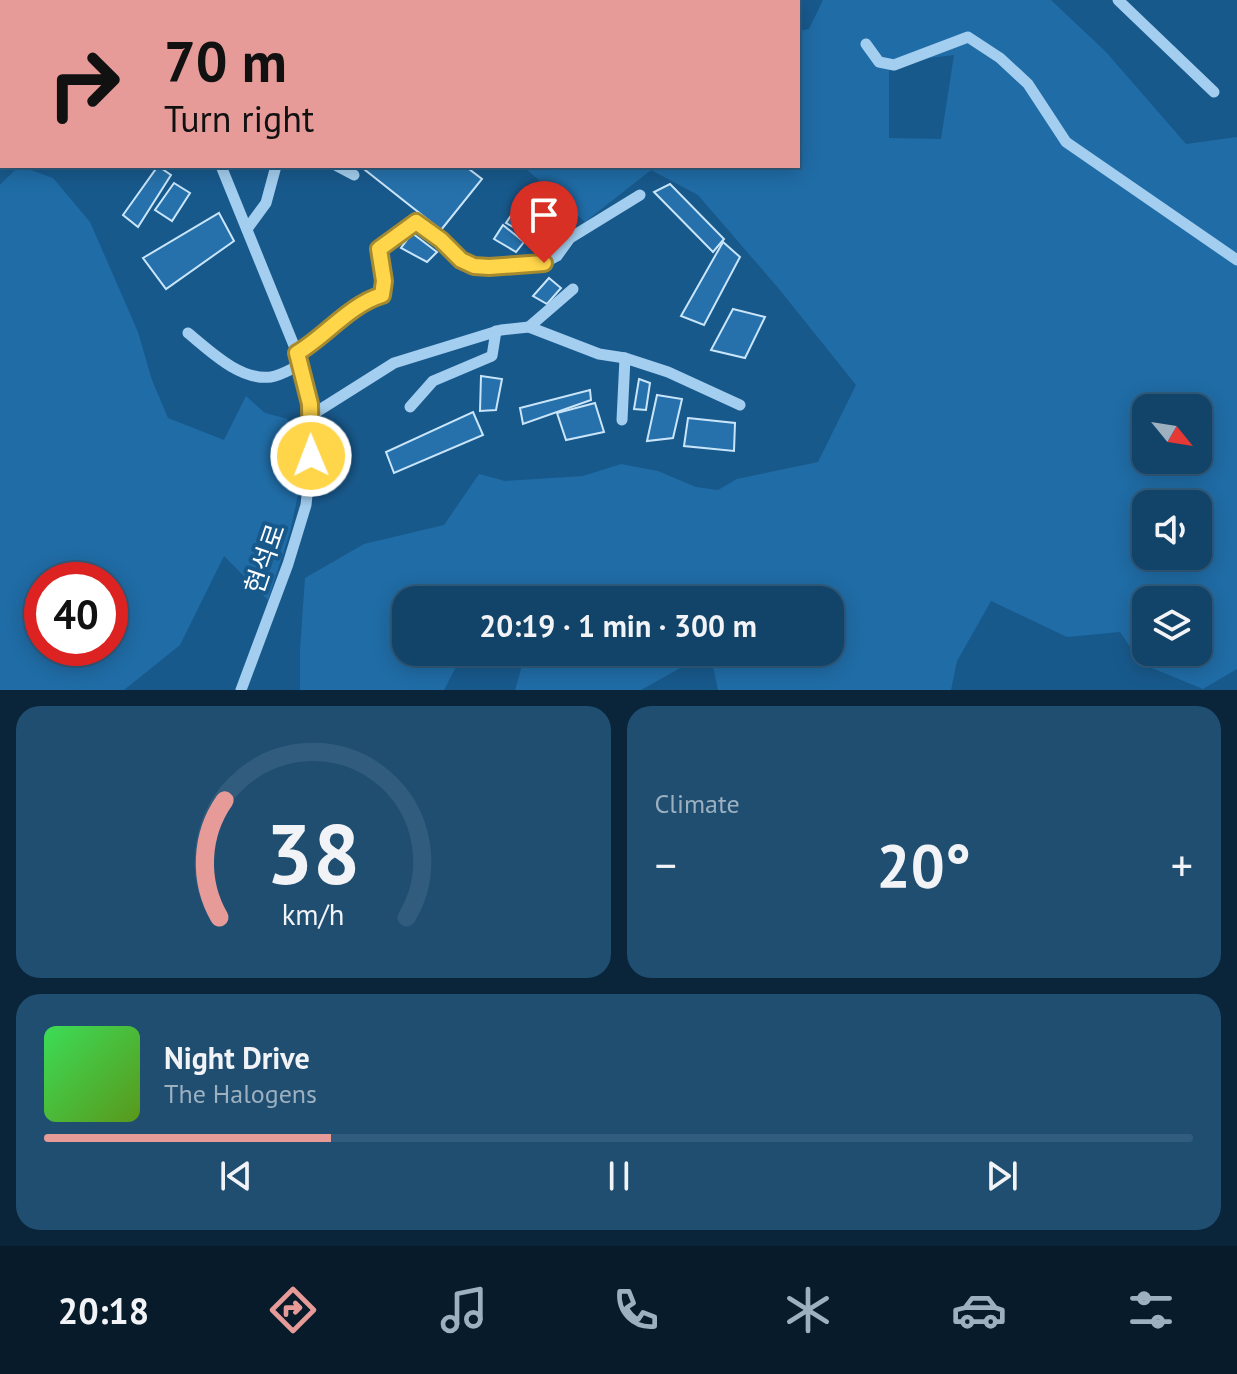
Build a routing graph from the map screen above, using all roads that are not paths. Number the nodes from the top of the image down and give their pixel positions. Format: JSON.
{"nodes":[{"id":1,"x":1118,"y":0,"type":"edge"},
{"id":2,"x":866,"y":44,"type":"dead end"},
{"id":3,"x":1214,"y":92,"type":"dead end"},
{"id":4,"x":222,"y":168,"type":"edge"},
{"id":5,"x":275,"y":168,"type":"edge"},
{"id":6,"x":341,"y":168,"type":"edge"},
{"id":7,"x":354,"y":175,"type":"dead end"},
{"id":8,"x":640,"y":195,"type":"dead end"},
{"id":9,"x":247,"y":229,"type":"junction"},
{"id":10,"x":1237,"y":260,"type":"edge"},
{"id":11,"x":573,"y":289,"type":"dead end"},
{"id":12,"x":529,"y":327,"type":"junction"},
{"id":13,"x":496,"y":331,"type":"junction"},
{"id":14,"x":188,"y":333,"type":"dead end"},
{"id":15,"x":297,"y":353,"type":"junction"},
{"id":16,"x":625,"y":358,"type":"junction"},
{"id":17,"x":300,"y":365,"type":"junction"},
{"id":18,"x":740,"y":405,"type":"dead end"},
{"id":19,"x":410,"y":407,"type":"dead end"},
{"id":20,"x":310,"y":416,"type":"junction"},
{"id":21,"x":622,"y":420,"type":"dead end"},
{"id":22,"x":241,"y":690,"type":"edge"}],
"edges":[{"from":1,"to":3,"type":"street"},
{"from":2,"to":10,"type":"street"},
{"from":4,"to":9,"type":"street","name":"현석로"},
{"from":5,"to":9,"type":"street"},
{"from":6,"to":7,"type":"street"},
{"from":8,"to":15,"type":"street"},
{"from":9,"to":15,"type":"street","name":"현석로"},
{"from":11,"to":12,"type":"street"},
{"from":12,"to":13,"type":"street"},
{"from":12,"to":16,"type":"street"},
{"from":13,"to":19,"type":"street"},
{"from":13,"to":20,"type":"street"},
{"from":14,"to":17,"type":"street"},
{"from":15,"to":17,"type":"street","name":"현석로"},
{"from":16,"to":18,"type":"street"},
{"from":16,"to":21,"type":"street"},
{"from":17,"to":20,"type":"street","name":"현석로"},
{"from":20,"to":22,"type":"street","name":"현석로"}]}
